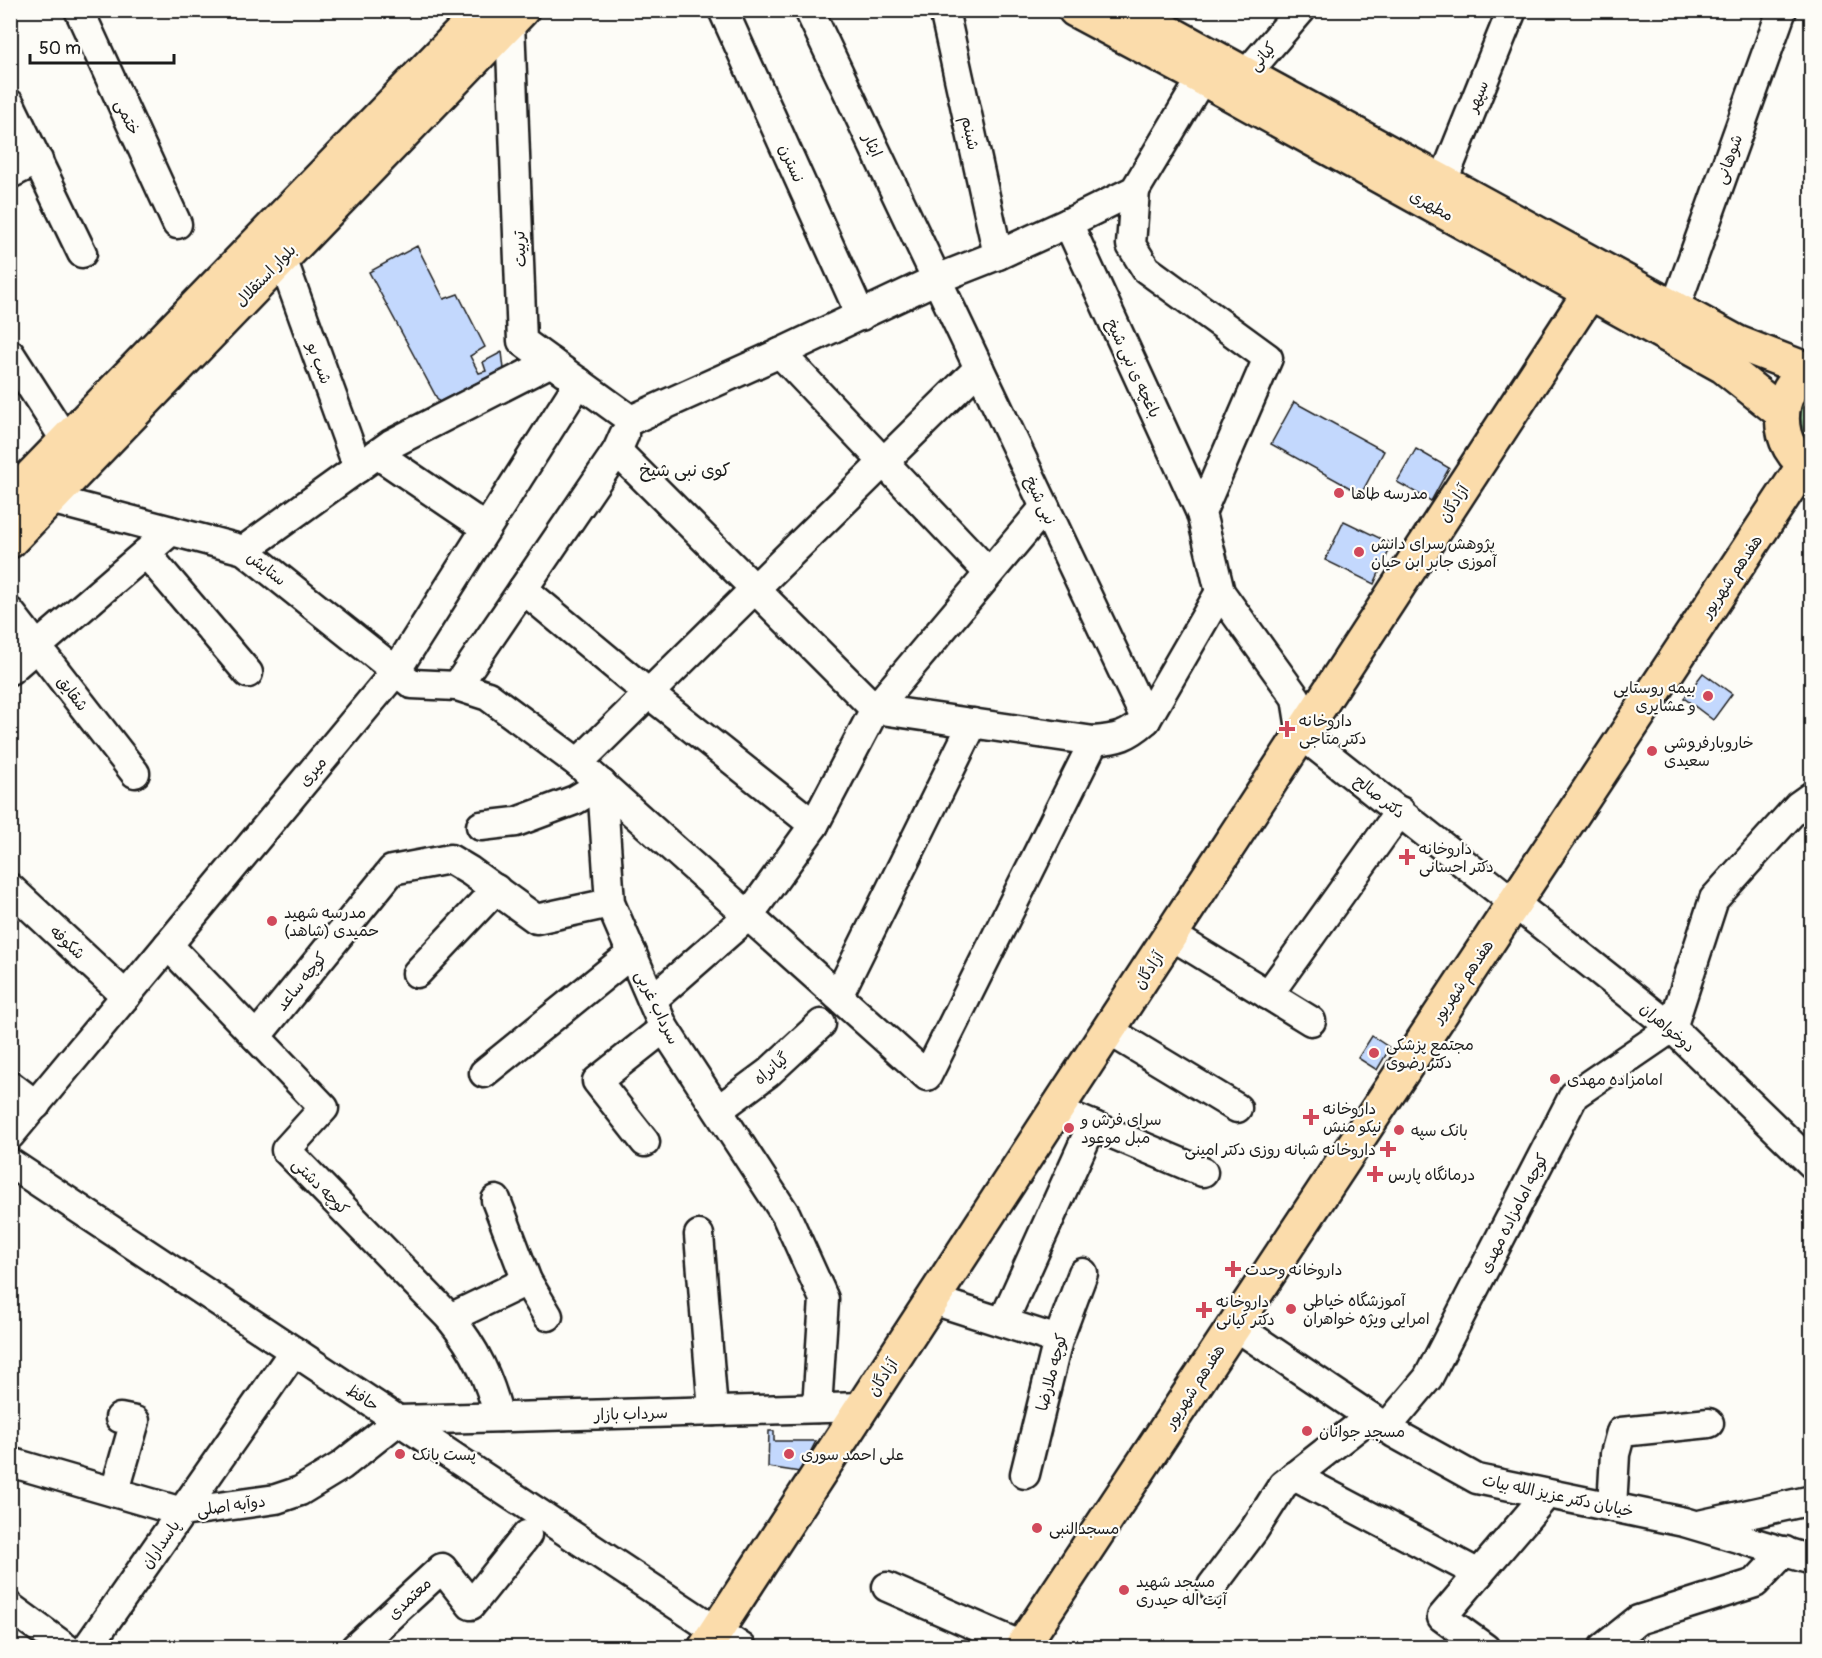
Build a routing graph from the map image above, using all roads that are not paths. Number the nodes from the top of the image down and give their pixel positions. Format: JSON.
{"nodes":[{"id":1,"x":79,"y":10,"type":"edge"},
{"id":2,"x":723,"y":10,"type":"edge"},
{"id":3,"x":809,"y":10,"type":"edge"},
{"id":4,"x":944,"y":10,"type":"edge"},
{"id":5,"x":1075,"y":10,"type":"edge"},
{"id":6,"x":1128,"y":10,"type":"edge"},
{"id":7,"x":1301,"y":10,"type":"edge"},
{"id":8,"x":1512,"y":10,"type":"edge"},
{"id":9,"x":1782,"y":10,"type":"edge"},
{"id":10,"x":505,"y":14,"type":"edge"},
{"id":11,"x":1165,"y":20,"type":"edge"},
{"id":12,"x":1246,"y":74,"type":"junction"},
{"id":13,"x":1202,"y":78,"type":"junction"},
{"id":14,"x":10,"y":104,"type":"edge"},
{"id":15,"x":38,"y":160,"type":"junction"},
{"id":16,"x":10,"y":174,"type":"edge"},
{"id":17,"x":1443,"y":181,"type":"junction"},
{"id":18,"x":1135,"y":190,"type":"junction"},
{"id":19,"x":1068,"y":223,"type":"junction"},
{"id":20,"x":177,"y":224,"type":"dead end"},
{"id":21,"x":82,"y":253,"type":"dead end"},
{"id":22,"x":998,"y":255,"type":"junction"},
{"id":23,"x":282,"y":258,"type":"junction"},
{"id":24,"x":937,"y":279,"type":"junction"},
{"id":25,"x":1590,"y":292,"type":"junction"},
{"id":26,"x":1675,"y":308,"type":"junction"},
{"id":27,"x":861,"y":316,"type":"junction"},
{"id":28,"x":780,"y":353,"type":"junction"},
{"id":29,"x":10,"y":354,"type":"edge"},
{"id":30,"x":551,"y":362,"type":"junction"},
{"id":31,"x":979,"y":368,"type":"junction"},
{"id":32,"x":1810,"y":369,"type":"edge"},
{"id":33,"x":579,"y":382,"type":"junction"},
{"id":34,"x":1782,"y":412,"type":"junction"},
{"id":35,"x":632,"y":420,"type":"junction"},
{"id":36,"x":66,"y":441,"type":"junction"},
{"id":37,"x":616,"y":451,"type":"junction"},
{"id":38,"x":367,"y":461,"type":"junction"},
{"id":39,"x":883,"y":461,"type":"junction"},
{"id":40,"x":1808,"y":467,"type":"edge"},
{"id":41,"x":10,"y":498,"type":"edge"},
{"id":42,"x":50,"y":499,"type":"junction"},
{"id":43,"x":1045,"y":507,"type":"junction"},
{"id":44,"x":1200,"y":513,"type":"junction"},
{"id":45,"x":486,"y":528,"type":"junction"},
{"id":46,"x":171,"y":531,"type":"junction"},
{"id":47,"x":10,"y":541,"type":"edge"},
{"id":48,"x":244,"y":550,"type":"junction"},
{"id":49,"x":146,"y":553,"type":"junction"},
{"id":50,"x":988,"y":573,"type":"junction"},
{"id":51,"x":755,"y":587,"type":"junction"},
{"id":52,"x":523,"y":589,"type":"junction"},
{"id":53,"x":1220,"y":592,"type":"junction"},
{"id":54,"x":10,"y":612,"type":"edge"},
{"id":55,"x":38,"y":647,"type":"junction"},
{"id":56,"x":10,"y":670,"type":"edge"},
{"id":57,"x":396,"y":671,"type":"junction"},
{"id":58,"x":248,"y":673,"type":"dead end"},
{"id":59,"x":457,"y":686,"type":"junction"},
{"id":60,"x":648,"y":693,"type":"junction"},
{"id":61,"x":875,"y":709,"type":"junction"},
{"id":62,"x":1146,"y":720,"type":"junction"},
{"id":63,"x":973,"y":723,"type":"junction"},
{"id":64,"x":1302,"y":735,"type":"junction"},
{"id":65,"x":1095,"y":741,"type":"junction"},
{"id":66,"x":578,"y":763,"type":"junction"},
{"id":67,"x":135,"y":773,"type":"dead end"},
{"id":68,"x":602,"y":784,"type":"junction"},
{"id":69,"x":1812,"y":796,"type":"edge"},
{"id":70,"x":1400,"y":812,"type":"junction"},
{"id":71,"x":814,"y":825,"type":"junction"},
{"id":72,"x":481,"y":826,"type":"dead end"},
{"id":73,"x":10,"y":888,"type":"edge"},
{"id":74,"x":496,"y":889,"type":"junction"},
{"id":75,"x":1515,"y":902,"type":"junction"},
{"id":76,"x":610,"y":903,"type":"junction"},
{"id":77,"x":748,"y":915,"type":"junction"},
{"id":78,"x":1171,"y":935,"type":"junction"},
{"id":79,"x":168,"y":945,"type":"junction"},
{"id":80,"x":632,"y":953,"type":"junction"},
{"id":81,"x":417,"y":974,"type":"dead end"},
{"id":82,"x":1268,"y":995,"type":"junction"},
{"id":83,"x":126,"y":996,"type":"junction"},
{"id":84,"x":838,"y":996,"type":"junction"},
{"id":85,"x":652,"y":1000,"type":"junction"},
{"id":86,"x":1311,"y":1021,"type":"dead end"},
{"id":87,"x":821,"y":1024,"type":"dead end"},
{"id":88,"x":664,"y":1028,"type":"junction"},
{"id":89,"x":1672,"y":1028,"type":"junction"},
{"id":90,"x":1108,"y":1030,"type":"junction"},
{"id":91,"x":256,"y":1036,"type":"junction"},
{"id":92,"x":484,"y":1072,"type":"dead end"},
{"id":93,"x":10,"y":1085,"type":"edge"},
{"id":94,"x":36,"y":1105,"type":"junction"},
{"id":95,"x":1237,"y":1108,"type":"dead end"},
{"id":96,"x":718,"y":1110,"type":"junction"},
{"id":97,"x":1056,"y":1110,"type":"junction"},
{"id":98,"x":1092,"y":1125,"type":"junction"},
{"id":99,"x":10,"y":1135,"type":"edge"},
{"id":100,"x":645,"y":1142,"type":"dead end"},
{"id":101,"x":10,"y":1163,"type":"edge"},
{"id":102,"x":1812,"y":1164,"type":"edge"},
{"id":103,"x":1203,"y":1172,"type":"dead end"},
{"id":104,"x":496,"y":1200,"type":"dead end"},
{"id":105,"x":699,"y":1235,"type":"dead end"},
{"id":106,"x":1083,"y":1273,"type":"dead end"},
{"id":107,"x":527,"y":1281,"type":"junction"},
{"id":108,"x":933,"y":1300,"type":"junction"},
{"id":109,"x":548,"y":1316,"type":"dead end"},
{"id":110,"x":450,"y":1318,"type":"junction"},
{"id":111,"x":1003,"y":1322,"type":"junction"},
{"id":112,"x":1234,"y":1325,"type":"junction"},
{"id":113,"x":1058,"y":1340,"type":"junction"},
{"id":114,"x":294,"y":1351,"type":"junction"},
{"id":115,"x":863,"y":1407,"type":"junction"},
{"id":116,"x":817,"y":1408,"type":"junction"},
{"id":117,"x":713,"y":1411,"type":"junction"},
{"id":118,"x":500,"y":1417,"type":"junction"},
{"id":119,"x":120,"y":1418,"type":"dead end"},
{"id":120,"x":399,"y":1420,"type":"junction"},
{"id":121,"x":1378,"y":1422,"type":"junction"},
{"id":122,"x":1709,"y":1423,"type":"dead end"},
{"id":123,"x":10,"y":1462,"type":"edge"},
{"id":124,"x":1025,"y":1474,"type":"dead end"},
{"id":125,"x":1294,"y":1476,"type":"junction"},
{"id":126,"x":115,"y":1491,"type":"junction"},
{"id":127,"x":1547,"y":1494,"type":"junction"},
{"id":128,"x":1812,"y":1500,"type":"edge"},
{"id":129,"x":1612,"y":1507,"type":"junction"},
{"id":130,"x":182,"y":1512,"type":"junction"},
{"id":131,"x":1697,"y":1526,"type":"junction"},
{"id":132,"x":527,"y":1535,"type":"dead end"},
{"id":133,"x":1785,"y":1551,"type":"junction"},
{"id":134,"x":1812,"y":1560,"type":"edge"},
{"id":135,"x":1479,"y":1574,"type":"junction"},
{"id":136,"x":1212,"y":1586,"type":"dead end"},
{"id":137,"x":887,"y":1587,"type":"dead end"},
{"id":138,"x":10,"y":1607,"type":"edge"},
{"id":139,"x":1638,"y":1620,"type":"junction"},
{"id":140,"x":100,"y":1642,"type":"edge"},
{"id":141,"x":721,"y":1642,"type":"edge"},
{"id":142,"x":66,"y":1647,"type":"edge"},
{"id":143,"x":356,"y":1647,"type":"edge"},
{"id":144,"x":1021,"y":1647,"type":"edge"},
{"id":145,"x":1485,"y":1647,"type":"edge"},
{"id":146,"x":1603,"y":1647,"type":"edge"},
{"id":147,"x":1626,"y":1647,"type":"edge"}],
"edges":[{"from":1,"to":20,"type":"street","name":"ختمی"},
{"from":2,"to":27,"type":"street","name":"نسترن"},
{"from":3,"to":24,"type":"street","name":"ایثار"},
{"from":4,"to":22,"type":"street","name":"شبنم"},
{"from":5,"to":13,"type":"main road","name":"مطهری"},
{"from":6,"to":11,"type":"main road","name":"مطهری"},
{"from":7,"to":12,"type":"street","name":"کیانی"},
{"from":8,"to":17,"type":"street","name":"سپهر"},
{"from":9,"to":26,"type":"street","name":"شوهانی"},
{"from":10,"to":23,"type":"main road","name":"بلوار استقلال"},
{"from":10,"to":30,"type":"street","name":"تربیت"},
{"from":10,"to":36,"type":"main road","name":"بلوار استقلال"},
{"from":11,"to":12,"type":"main road","name":"مطهری"},
{"from":12,"to":17,"type":"main road","name":"مطهری"},
{"from":13,"to":18,"type":"street"},
{"from":13,"to":25,"type":"main road","name":"مطهری"},
{"from":14,"to":15,"type":"street"},
{"from":15,"to":16,"type":"street"},
{"from":15,"to":21,"type":"street"},
{"from":17,"to":26,"type":"main road","name":"مطهری"},
{"from":18,"to":19,"type":"street"},
{"from":18,"to":44,"type":"street"},
{"from":19,"to":22,"type":"street"},
{"from":19,"to":44,"type":"street","name":"باغچه ی نبی شیخ"},
{"from":22,"to":24,"type":"street"},
{"from":23,"to":38,"type":"street","name":"شب بو"},
{"from":23,"to":42,"type":"main road","name":"بلوار استقلال"},
{"from":24,"to":27,"type":"street"},
{"from":24,"to":31,"type":"street","name":"نبی شیخ"},
{"from":25,"to":34,"type":"main road","name":"مطهری"},
{"from":25,"to":64,"type":"main road","name":"آزادگان"},
{"from":26,"to":32,"type":"main road","name":"مطهری"},
{"from":27,"to":28,"type":"street"},
{"from":28,"to":35,"type":"street"},
{"from":28,"to":39,"type":"street"},
{"from":29,"to":36,"type":"street"},
{"from":30,"to":33,"type":"street","name":"تربیت"},
{"from":30,"to":38,"type":"street"},
{"from":31,"to":39,"type":"street"},
{"from":31,"to":43,"type":"street","name":"نبی شیخ"},
{"from":32,"to":34,"type":"main road"},
{"from":33,"to":35,"type":"street","name":"تربیت"},
{"from":33,"to":45,"type":"street","name":"میری"},
{"from":34,"to":40,"type":"main road"},
{"from":35,"to":37,"type":"street"},
{"from":36,"to":41,"type":"main road","name":"بلوار استقلال"},
{"from":37,"to":51,"type":"street"},
{"from":37,"to":52,"type":"street"},
{"from":38,"to":45,"type":"street"},
{"from":38,"to":48,"type":"street"},
{"from":39,"to":50,"type":"street"},
{"from":39,"to":51,"type":"street"},
{"from":40,"to":75,"type":"main road","name":"هفدهم شهریور"},
{"from":42,"to":46,"type":"street","name":"ستایش"},
{"from":42,"to":47,"type":"main road","name":"بلوار استقلال"},
{"from":43,"to":50,"type":"street"},
{"from":43,"to":62,"type":"street","name":"نبی شیخ"},
{"from":44,"to":53,"type":"street","name":"باغچه ی نبی شیخ"},
{"from":45,"to":57,"type":"street","name":"میری"},
{"from":46,"to":48,"type":"street","name":"ستایش"},
{"from":46,"to":49,"type":"street"},
{"from":48,"to":57,"type":"street","name":"ستایش"},
{"from":49,"to":55,"type":"street"},
{"from":49,"to":58,"type":"street"},
{"from":50,"to":61,"type":"street"},
{"from":51,"to":60,"type":"street"},
{"from":51,"to":61,"type":"street"},
{"from":52,"to":59,"type":"street"},
{"from":52,"to":60,"type":"street"},
{"from":53,"to":62,"type":"street"},
{"from":53,"to":64,"type":"street"},
{"from":54,"to":55,"type":"street","name":"شقایق"},
{"from":55,"to":56,"type":"street"},
{"from":55,"to":67,"type":"street","name":"شقایق"},
{"from":57,"to":59,"type":"street","name":"ستایش"},
{"from":57,"to":79,"type":"street","name":"میری"},
{"from":59,"to":66,"type":"street"},
{"from":60,"to":66,"type":"street"},
{"from":60,"to":71,"type":"street"},
{"from":61,"to":63,"type":"street"},
{"from":61,"to":71,"type":"street"},
{"from":62,"to":65,"type":"street"},
{"from":63,"to":65,"type":"street"},
{"from":63,"to":84,"type":"street"},
{"from":64,"to":70,"type":"street","name":"دکتر صالح"},
{"from":64,"to":78,"type":"main road","name":"آزادگان"},
{"from":65,"to":84,"type":"street"},
{"from":66,"to":68,"type":"street"},
{"from":68,"to":72,"type":"street"},
{"from":68,"to":76,"type":"street","name":"سرداب غربی"},
{"from":68,"to":77,"type":"street"},
{"from":69,"to":89,"type":"street"},
{"from":70,"to":75,"type":"street","name":"دکتر صالح"},
{"from":70,"to":82,"type":"street"},
{"from":71,"to":77,"type":"street"},
{"from":73,"to":83,"type":"street","name":"شکوفه"},
{"from":74,"to":76,"type":"street"},
{"from":74,"to":81,"type":"street"},
{"from":74,"to":91,"type":"street","name":"کوچه ساعد"},
{"from":75,"to":89,"type":"street","name":"دوخواهران"},
{"from":75,"to":112,"type":"main road","name":"هفدهم شهریور"},
{"from":76,"to":80,"type":"street","name":"سرداب غربی"},
{"from":77,"to":84,"type":"street"},
{"from":77,"to":85,"type":"street"},
{"from":78,"to":82,"type":"street"},
{"from":78,"to":90,"type":"main road","name":"آزادگان"},
{"from":79,"to":83,"type":"street","name":"میری"},
{"from":79,"to":91,"type":"street","name":"کوچه دشتی"},
{"from":80,"to":85,"type":"street","name":"سرداب غربی"},
{"from":80,"to":92,"type":"street"},
{"from":82,"to":86,"type":"street"},
{"from":83,"to":94,"type":"street","name":"میری"},
{"from":85,"to":88,"type":"street","name":"سرداب غربی"},
{"from":87,"to":96,"type":"street","name":"گیانراه"},
{"from":88,"to":96,"type":"street","name":"سرداب غربی"},
{"from":88,"to":100,"type":"street"},
{"from":89,"to":102,"type":"street","name":"دوخواهران"},
{"from":89,"to":121,"type":"street","name":"کوچه امامزاده مهدی"},
{"from":90,"to":95,"type":"street"},
{"from":90,"to":97,"type":"main road","name":"آزادگان"},
{"from":91,"to":110,"type":"street","name":"کوچه دشتی"},
{"from":93,"to":94,"type":"street"},
{"from":94,"to":99,"type":"street","name":"میری"},
{"from":96,"to":116,"type":"street","name":"سرداب غربی"},
{"from":97,"to":98,"type":"street"},
{"from":97,"to":108,"type":"main road","name":"آزادگان"},
{"from":98,"to":103,"type":"street"},
{"from":98,"to":111,"type":"street"},
{"from":101,"to":114,"type":"street","name":"حافظ"},
{"from":104,"to":107,"type":"street"},
{"from":105,"to":117,"type":"street"},
{"from":106,"to":113,"type":"street","name":"کوچه ملارضا"},
{"from":107,"to":109,"type":"street"},
{"from":107,"to":110,"type":"street"},
{"from":108,"to":111,"type":"street"},
{"from":108,"to":115,"type":"main road","name":"آزادگان"},
{"from":110,"to":118,"type":"street","name":"کوچه دشتی"},
{"from":111,"to":113,"type":"street"},
{"from":112,"to":121,"type":"street","name":"خیابان دکتر عزیز الله بیات"},
{"from":112,"to":144,"type":"main road","name":"هفدهم شهریور"},
{"from":113,"to":124,"type":"street","name":"کوچه ملارضا"},
{"from":114,"to":120,"type":"street","name":"حافظ"},
{"from":114,"to":130,"type":"street","name":"پاسداران"},
{"from":115,"to":116,"type":"street","name":"سرداب بازار"},
{"from":115,"to":141,"type":"main road","name":"آزادگان"},
{"from":116,"to":117,"type":"street","name":"سرداب بازار"},
{"from":117,"to":118,"type":"street","name":"سرداب بازار"},
{"from":118,"to":120,"type":"street","name":"سرداب بازار"},
{"from":119,"to":126,"type":"street"},
{"from":120,"to":130,"type":"street","name":"دوآبه اصلی"},
{"from":120,"to":141,"type":"street","name":"حافظ"},
{"from":121,"to":125,"type":"street","name":"کوچه امامزاده مهدی"},
{"from":121,"to":127,"type":"street","name":"خیابان دکتر عزیز الله بیات"},
{"from":122,"to":129,"type":"street"},
{"from":123,"to":126,"type":"street","name":"دوآبه اصلی"},
{"from":125,"to":135,"type":"street"},
{"from":125,"to":136,"type":"street","name":"کوچه امامزاده مهدی"},
{"from":126,"to":130,"type":"street","name":"دوآبه اصلی"},
{"from":127,"to":129,"type":"street","name":"خیابان دکتر عزیز الله بیات"},
{"from":127,"to":135,"type":"street"},
{"from":128,"to":131,"type":"street"},
{"from":129,"to":131,"type":"street","name":"خیابان دکتر عزیز الله بیات"},
{"from":130,"to":140,"type":"street","name":"پاسداران"},
{"from":131,"to":133,"type":"street","name":"خیابان دکتر عزیز الله بیات"},
{"from":132,"to":143,"type":"street","name":"معتمدی"},
{"from":133,"to":134,"type":"street","name":"خیابان دکتر عزیز الله بیات"},
{"from":133,"to":139,"type":"street"},
{"from":135,"to":145,"type":"street"},
{"from":137,"to":144,"type":"street"},
{"from":138,"to":142,"type":"street"},
{"from":139,"to":146,"type":"street"},
{"from":139,"to":147,"type":"street"}]}
